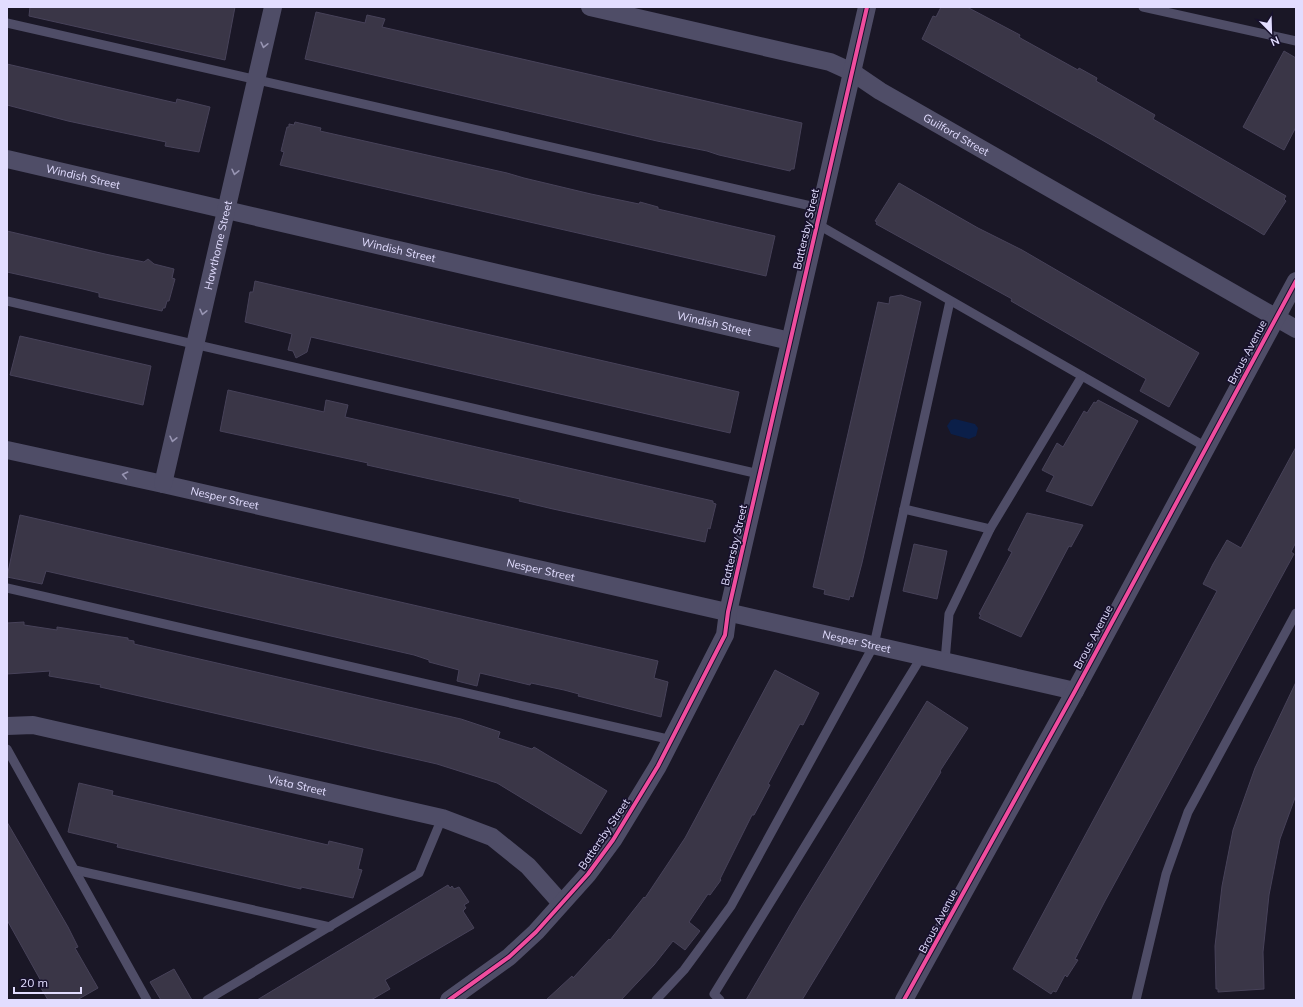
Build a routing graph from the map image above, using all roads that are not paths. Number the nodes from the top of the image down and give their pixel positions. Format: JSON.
{"nodes":[{"id":1,"x":273,"y":7,"type":"edge"},
{"id":2,"x":590,"y":7,"type":"edge"},
{"id":3,"x":867,"y":7,"type":"edge"},
{"id":4,"x":1143,"y":7,"type":"edge"},
{"id":5,"x":7,"y":23,"type":"edge"},
{"id":6,"x":1296,"y":41,"type":"edge"},
{"id":7,"x":852,"y":72,"type":"junction"},
{"id":8,"x":256,"y":79,"type":"junction"},
{"id":9,"x":7,"y":160,"type":"edge"},
{"id":10,"x":226,"y":210,"type":"junction"},
{"id":11,"x":819,"y":216,"type":"junction"},
{"id":12,"x":1296,"y":281,"type":"edge"},
{"id":13,"x":7,"y":301,"type":"edge"},
{"id":14,"x":950,"y":301,"type":"junction"},
{"id":15,"x":1276,"y":318,"type":"junction"},
{"id":16,"x":1296,"y":329,"type":"edge"},
{"id":17,"x":790,"y":340,"type":"junction"},
{"id":18,"x":195,"y":344,"type":"junction"},
{"id":19,"x":1082,"y":376,"type":"junction"},
{"id":20,"x":1206,"y":447,"type":"junction"},
{"id":21,"x":7,"y":450,"type":"edge"},
{"id":22,"x":759,"y":474,"type":"junction"},
{"id":23,"x":163,"y":484,"type":"junction"},
{"id":24,"x":904,"y":509,"type":"junction"},
{"id":25,"x":990,"y":529,"type":"junction"},
{"id":26,"x":7,"y":588,"type":"edge"},
{"id":27,"x":728,"y":612,"type":"junction"},
{"id":28,"x":1296,"y":613,"type":"edge"},
{"id":29,"x":874,"y":645,"type":"junction"},
{"id":30,"x":922,"y":656,"type":"junction"},
{"id":31,"x":945,"y":661,"type":"junction"},
{"id":32,"x":1075,"y":691,"type":"junction"},
{"id":33,"x":7,"y":726,"type":"edge"},
{"id":34,"x":672,"y":740,"type":"junction"},
{"id":35,"x":7,"y":749,"type":"edge"},
{"id":36,"x":442,"y":818,"type":"junction"},
{"id":37,"x":75,"y":870,"type":"junction"},
{"id":38,"x":561,"y":903,"type":"junction"},
{"id":39,"x":330,"y":927,"type":"junction"},
{"id":40,"x":147,"y":1000,"type":"edge"},
{"id":41,"x":207,"y":1000,"type":"edge"},
{"id":42,"x":449,"y":1000,"type":"edge"},
{"id":43,"x":656,"y":1000,"type":"edge"},
{"id":44,"x":720,"y":1000,"type":"edge"},
{"id":45,"x":904,"y":1000,"type":"edge"},
{"id":46,"x":1136,"y":1000,"type":"edge"}],
"edges":[{"from":1,"to":8,"type":"street","name":"Hawthorne Street","one_way":true},
{"from":2,"to":7,"type":"street","name":"Guilford Street"},
{"from":3,"to":7,"type":"street","name":"Battersby Street"},
{"from":4,"to":6,"type":"lane"},
{"from":5,"to":8,"type":"lane"},
{"from":7,"to":11,"type":"street","name":"Battersby Street"},
{"from":7,"to":15,"type":"street","name":"Guilford Street"},
{"from":8,"to":10,"type":"street","name":"Hawthorne Street","one_way":true},
{"from":8,"to":11,"type":"lane"},
{"from":9,"to":10,"type":"street","name":"Windish Street"},
{"from":10,"to":17,"type":"street","name":"Windish Street"},
{"from":10,"to":18,"type":"street","name":"Hawthorne Street","one_way":true},
{"from":11,"to":14,"type":"lane"},
{"from":11,"to":17,"type":"street","name":"Battersby Street"},
{"from":12,"to":15,"type":"street","name":"Brous Avenue"},
{"from":13,"to":18,"type":"lane"},
{"from":14,"to":19,"type":"lane"},
{"from":14,"to":24,"type":"lane"},
{"from":15,"to":16,"type":"street","name":"Guilford Street"},
{"from":15,"to":20,"type":"street","name":"Brous Avenue"},
{"from":17,"to":22,"type":"street","name":"Battersby Street"},
{"from":18,"to":22,"type":"lane"},
{"from":18,"to":23,"type":"street","name":"Hawthorne Street","one_way":true},
{"from":19,"to":20,"type":"lane"},
{"from":19,"to":25,"type":"lane"},
{"from":20,"to":32,"type":"street","name":"Brous Avenue"},
{"from":23,"to":21,"type":"street","name":"Nesper Street","one_way":true},
{"from":22,"to":27,"type":"street","name":"Battersby Street"},
{"from":23,"to":27,"type":"street","name":"Nesper Street"},
{"from":24,"to":25,"type":"lane"},
{"from":24,"to":29,"type":"lane"},
{"from":25,"to":31,"type":"lane"},
{"from":26,"to":34,"type":"lane"},
{"from":27,"to":29,"type":"street","name":"Nesper Street"},
{"from":27,"to":34,"type":"street","name":"Battersby Street"},
{"from":28,"to":46,"type":"lane"},
{"from":29,"to":30,"type":"street","name":"Nesper Street"},
{"from":29,"to":43,"type":"lane"},
{"from":30,"to":31,"type":"street","name":"Nesper Street"},
{"from":30,"to":44,"type":"lane"},
{"from":31,"to":32,"type":"street","name":"Nesper Street"},
{"from":32,"to":45,"type":"street","name":"Brous Avenue"},
{"from":33,"to":36,"type":"street","name":"Vista Street"},
{"from":34,"to":38,"type":"street","name":"Battersby Street"},
{"from":35,"to":37,"type":"lane"},
{"from":36,"to":38,"type":"street","name":"Vista Street"},
{"from":36,"to":39,"type":"lane"},
{"from":37,"to":39,"type":"lane"},
{"from":37,"to":40,"type":"lane"},
{"from":38,"to":42,"type":"street","name":"Battersby Street"},
{"from":39,"to":41,"type":"lane"}]}
